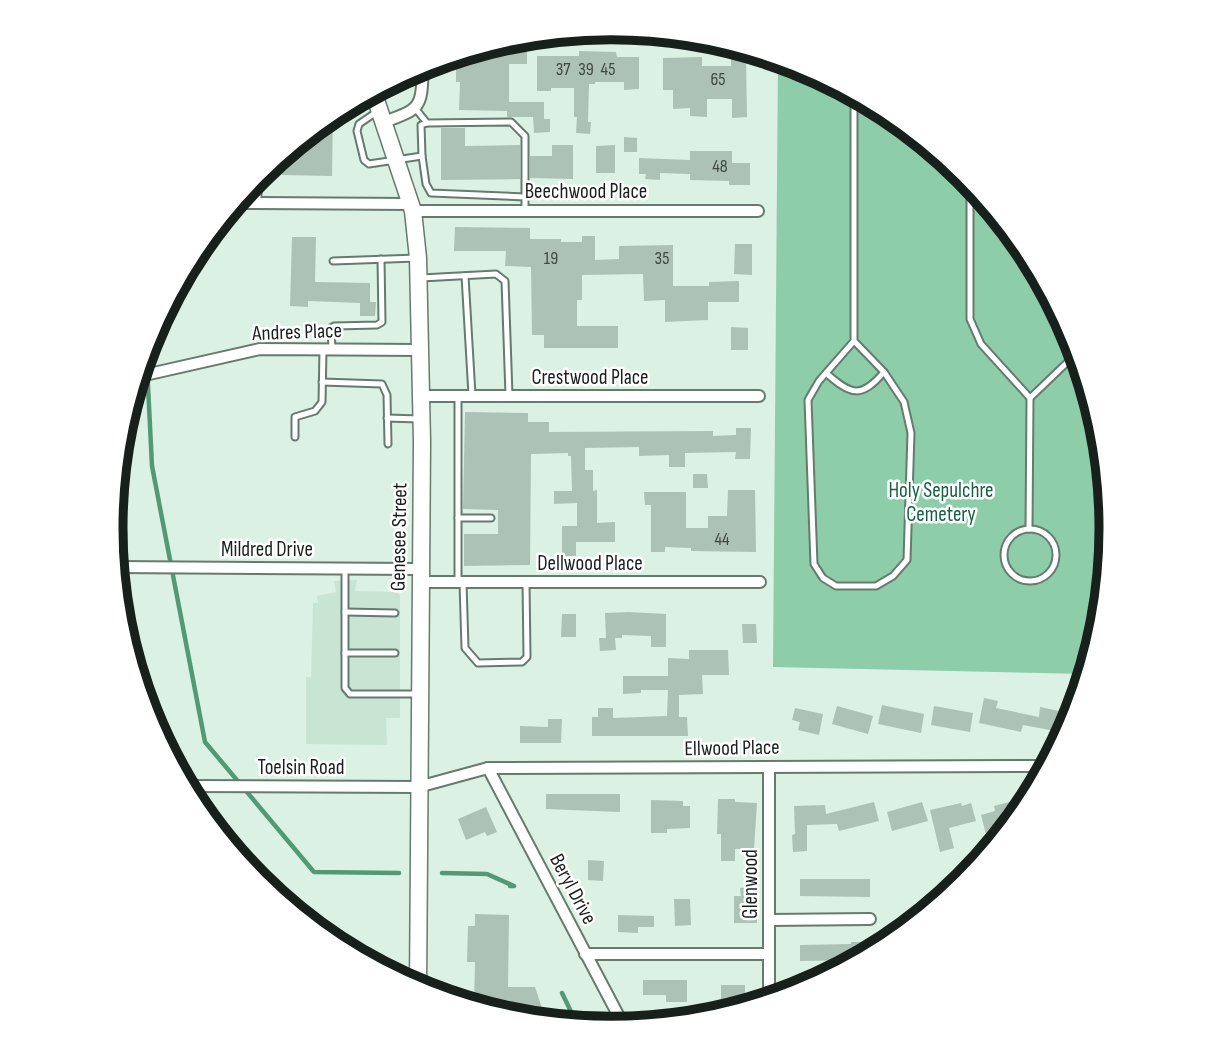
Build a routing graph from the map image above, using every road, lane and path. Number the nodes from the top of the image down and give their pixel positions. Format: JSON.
{"nodes":[{"id":1,"x":422,"y":78,"type":"edge"},
{"id":2,"x":377,"y":101,"type":"edge"},
{"id":3,"x":854,"y":105,"type":"edge"},
{"id":4,"x":415,"y":108,"type":"junction"},
{"id":5,"x":382,"y":116,"type":"junction"},
{"id":6,"x":426,"y":123,"type":"junction"},
{"id":7,"x":422,"y":156,"type":"junction"},
{"id":8,"x":396,"y":159,"type":"junction"},
{"id":9,"x":258,"y":192,"type":"edge"},
{"id":10,"x":525,"y":197,"type":"junction"},
{"id":11,"x":970,"y":198,"type":"edge"},
{"id":12,"x":248,"y":203,"type":"edge"},
{"id":13,"x":258,"y":203,"type":"junction"},
{"id":14,"x":412,"y":207,"type":"junction"},
{"id":15,"x":525,"y":211,"type":"junction"},
{"id":16,"x":758,"y":211,"type":"dead end"},
{"id":17,"x":418,"y":258,"type":"junction"},
{"id":18,"x":381,"y":260,"type":"junction"},
{"id":19,"x":333,"y":261,"type":"dead end"},
{"id":20,"x":465,"y":276,"type":"junction"},
{"id":21,"x":418,"y":278,"type":"junction"},
{"id":22,"x":854,"y":341,"type":"junction"},
{"id":23,"x":327,"y":350,"type":"junction"},
{"id":24,"x":420,"y":350,"type":"junction"},
{"id":25,"x":1069,"y":361,"type":"edge"},
{"id":26,"x":884,"y":372,"type":"junction"},
{"id":27,"x":826,"y":373,"type":"junction"},
{"id":28,"x":148,"y":374,"type":"edge"},
{"id":29,"x":322,"y":382,"type":"junction"},
{"id":30,"x":421,"y":396,"type":"junction"},
{"id":31,"x":458,"y":396,"type":"junction"},
{"id":32,"x":472,"y":396,"type":"junction"},
{"id":33,"x":509,"y":396,"type":"junction"},
{"id":34,"x":759,"y":396,"type":"dead end"},
{"id":35,"x":1030,"y":398,"type":"junction"},
{"id":36,"x":387,"y":418,"type":"junction"},
{"id":37,"x":421,"y":419,"type":"junction"},
{"id":38,"x":295,"y":438,"type":"dead end"},
{"id":39,"x":388,"y":444,"type":"dead end"},
{"id":40,"x":458,"y":518,"type":"junction"},
{"id":41,"x":491,"y":518,"type":"dead end"},
{"id":42,"x":1029,"y":529,"type":"junction"},
{"id":43,"x":125,"y":567,"type":"edge"},
{"id":44,"x":345,"y":569,"type":"junction"},
{"id":45,"x":420,"y":575,"type":"junction"},
{"id":46,"x":461,"y":582,"type":"junction"},
{"id":47,"x":526,"y":582,"type":"junction"},
{"id":48,"x":760,"y":582,"type":"dead end"},
{"id":49,"x":345,"y":612,"type":"junction"},
{"id":50,"x":395,"y":612,"type":"dead end"},
{"id":51,"x":345,"y":653,"type":"junction"},
{"id":52,"x":395,"y":653,"type":"dead end"},
{"id":53,"x":419,"y":694,"type":"junction"},
{"id":54,"x":1038,"y":766,"type":"edge"},
{"id":55,"x":769,"y":767,"type":"junction"},
{"id":56,"x":488,"y":768,"type":"junction"},
{"id":57,"x":196,"y":786,"type":"edge"},
{"id":58,"x":418,"y":787,"type":"junction"},
{"id":59,"x":870,"y":919,"type":"dead end"},
{"id":60,"x":769,"y":920,"type":"junction"},
{"id":61,"x":585,"y":954,"type":"junction"},
{"id":62,"x":769,"y":954,"type":"junction"},
{"id":63,"x":418,"y":977,"type":"edge"},
{"id":64,"x":769,"y":991,"type":"edge"},
{"id":65,"x":619,"y":1017,"type":"edge"}],
"edges":[{"from":1,"to":4,"type":"street"},
{"from":2,"to":5,"type":"main road","name":"Genesee Street"},
{"from":3,"to":22,"type":"lane"},
{"from":4,"to":5,"type":"street"},
{"from":4,"to":6,"type":"lane"},
{"from":5,"to":8,"type":"main road","name":"Genesee Street"},
{"from":5,"to":8,"type":"lane"},
{"from":6,"to":7,"type":"lane"},
{"from":6,"to":10,"type":"lane"},
{"from":7,"to":8,"type":"lane"},
{"from":7,"to":10,"type":"lane"},
{"from":8,"to":14,"type":"main road","name":"Genesee Street"},
{"from":9,"to":13,"type":"lane"},
{"from":10,"to":15,"type":"lane"},
{"from":11,"to":35,"type":"lane"},
{"from":12,"to":13,"type":"street","name":"Beechwood Place"},
{"from":13,"to":14,"type":"street","name":"Beechwood Place"},
{"from":14,"to":15,"type":"street","name":"Beechwood Place"},
{"from":14,"to":17,"type":"main road","name":"Genesee Street"},
{"from":15,"to":16,"type":"street","name":"Beechwood Place"},
{"from":17,"to":18,"type":"lane"},
{"from":17,"to":21,"type":"main road","name":"Genesee Street"},
{"from":18,"to":19,"type":"lane"},
{"from":18,"to":23,"type":"lane"},
{"from":20,"to":21,"type":"lane"},
{"from":20,"to":32,"type":"lane"},
{"from":20,"to":33,"type":"lane"},
{"from":21,"to":24,"type":"main road","name":"Genesee Street"},
{"from":22,"to":26,"type":"lane"},
{"from":22,"to":27,"type":"lane"},
{"from":23,"to":24,"type":"street","name":"Andres Place"},
{"from":23,"to":28,"type":"street","name":"Andres Place"},
{"from":23,"to":29,"type":"lane"},
{"from":24,"to":30,"type":"main road","name":"Genesee Street"},
{"from":25,"to":35,"type":"lane"},
{"from":26,"to":27,"type":"lane"},
{"from":26,"to":27,"type":"lane"},
{"from":29,"to":36,"type":"lane"},
{"from":29,"to":38,"type":"lane"},
{"from":30,"to":31,"type":"street","name":"Crestwood Place"},
{"from":30,"to":37,"type":"main road","name":"Genesee Street"},
{"from":31,"to":32,"type":"street","name":"Crestwood Place"},
{"from":31,"to":40,"type":"lane"},
{"from":32,"to":33,"type":"street","name":"Crestwood Place"},
{"from":33,"to":34,"type":"street","name":"Crestwood Place"},
{"from":35,"to":42,"type":"lane"},
{"from":36,"to":37,"type":"lane"},
{"from":36,"to":39,"type":"lane"},
{"from":37,"to":45,"type":"main road","name":"Genesee Street"},
{"from":40,"to":41,"type":"lane"},
{"from":40,"to":46,"type":"lane"},
{"from":42,"to":42,"type":"lane"},
{"from":43,"to":44,"type":"street","name":"Mildred Drive"},
{"from":44,"to":45,"type":"street","name":"Mildred Drive"},
{"from":44,"to":49,"type":"lane"},
{"from":45,"to":46,"type":"street","name":"Dellwood Place"},
{"from":45,"to":53,"type":"main road","name":"Genesee Street"},
{"from":46,"to":47,"type":"street","name":"Dellwood Place"},
{"from":46,"to":47,"type":"lane"},
{"from":47,"to":48,"type":"street","name":"Dellwood Place"},
{"from":49,"to":50,"type":"lane"},
{"from":49,"to":51,"type":"lane"},
{"from":51,"to":52,"type":"lane"},
{"from":51,"to":53,"type":"lane"},
{"from":53,"to":58,"type":"main road","name":"Genesee Street"},
{"from":54,"to":55,"type":"street","name":"Ellwood Place"},
{"from":55,"to":56,"type":"street","name":"Ellwood Place"},
{"from":55,"to":60,"type":"street","name":"Glenwood"},
{"from":56,"to":58,"type":"street","name":"Ellwood Place"},
{"from":56,"to":61,"type":"street","name":"Beryl Drive"},
{"from":57,"to":58,"type":"street","name":"Toelsin Road"},
{"from":58,"to":63,"type":"main road","name":"Genesee Street"},
{"from":59,"to":60,"type":"street"},
{"from":60,"to":62,"type":"street","name":"Glenwood"},
{"from":61,"to":62,"type":"street"},
{"from":61,"to":65,"type":"street","name":"Beryl Drive"},
{"from":62,"to":64,"type":"street","name":"Glenwood"}]}
